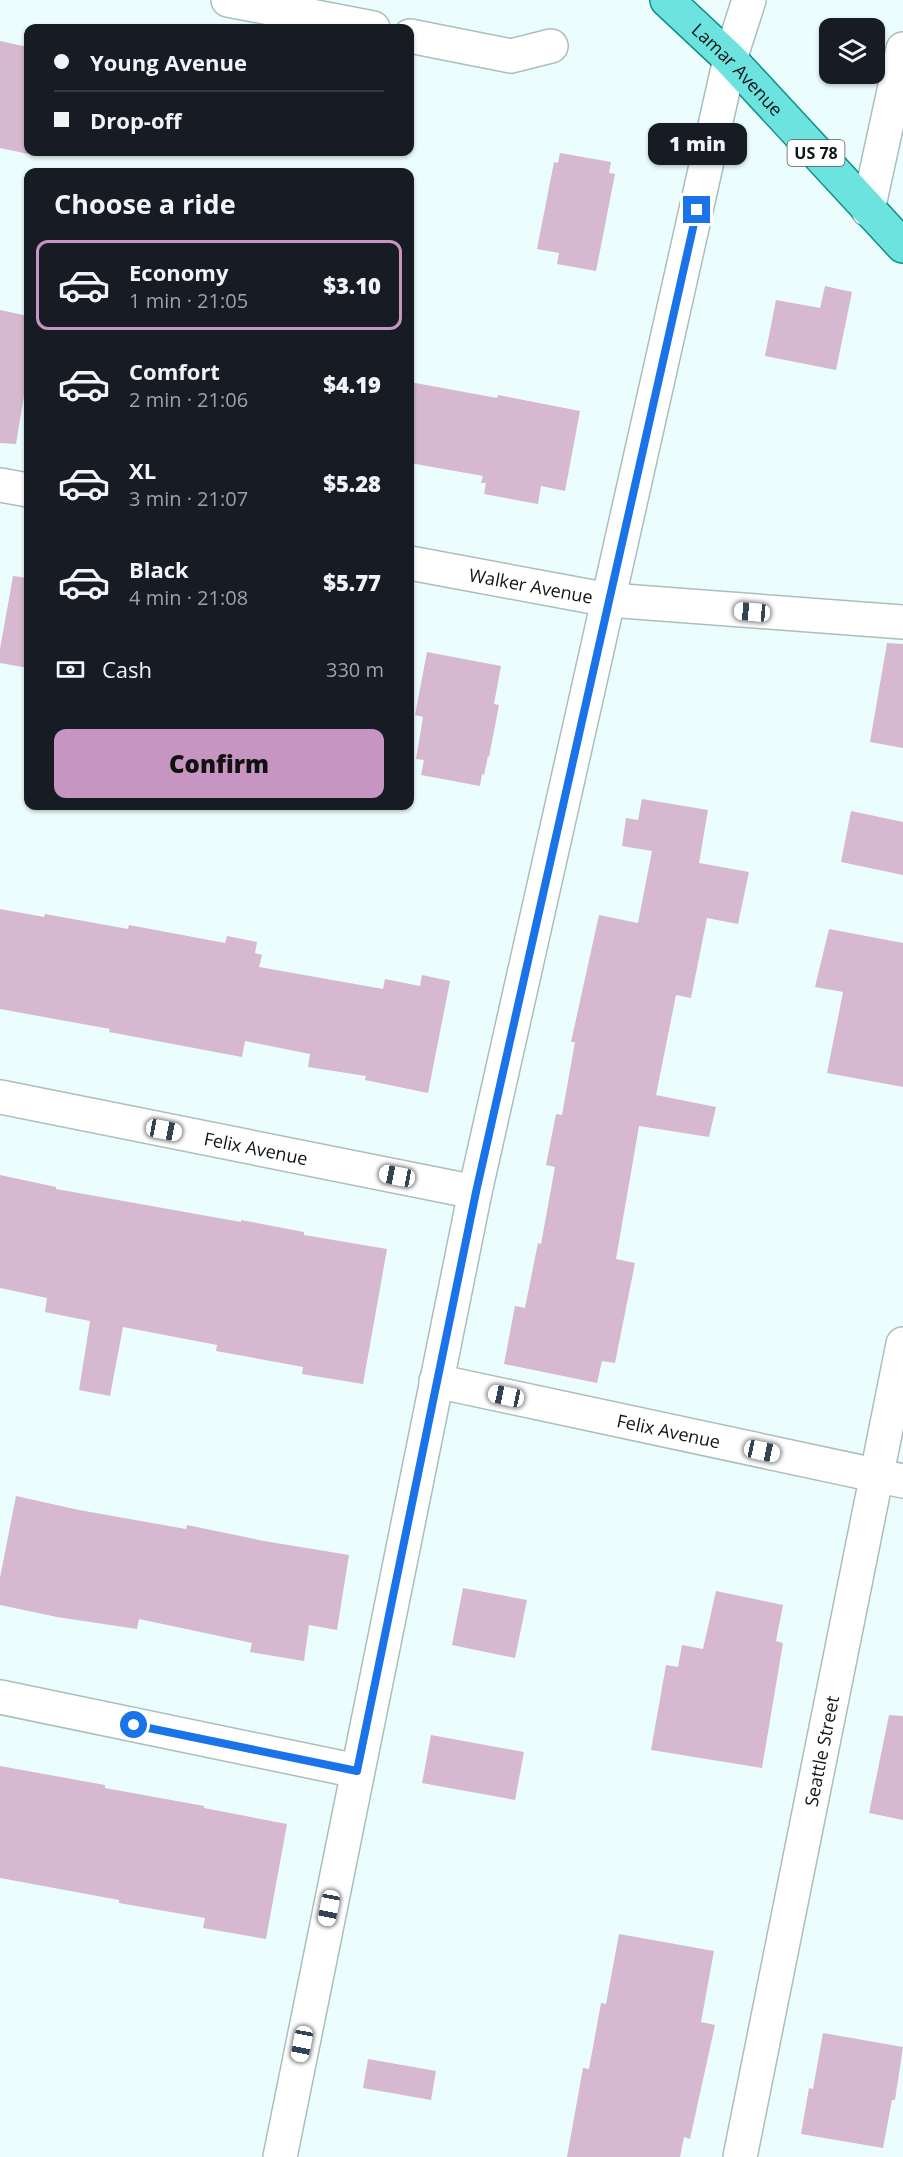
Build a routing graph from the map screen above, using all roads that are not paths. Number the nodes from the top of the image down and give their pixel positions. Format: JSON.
{"nodes":[{"id":1,"x":228,"y":0,"type":"edge"},
{"id":2,"x":668,"y":0,"type":"edge"},
{"id":3,"x":749,"y":0,"type":"edge"},
{"id":4,"x":352,"y":24,"type":"edge"},
{"id":5,"x":414,"y":37,"type":"edge"},
{"id":6,"x":551,"y":46,"type":"dead end"},
{"id":7,"x":903,"y":49,"type":"edge"},
{"id":8,"x":730,"y":59,"type":"junction"},
{"id":9,"x":868,"y":210,"type":"junction"},
{"id":10,"x":903,"y":246,"type":"edge"},
{"id":11,"x":0,"y":485,"type":"edge"},
{"id":12,"x":24,"y":489,"type":"edge"},
{"id":13,"x":414,"y":564,"type":"edge"},
{"id":14,"x":609,"y":600,"type":"junction"},
{"id":15,"x":903,"y":622,"type":"edge"},
{"id":16,"x":0,"y":1097,"type":"edge"},
{"id":17,"x":476,"y":1192,"type":"junction"},
{"id":18,"x":903,"y":1344,"type":"edge"},
{"id":19,"x":436,"y":1381,"type":"junction"},
{"id":20,"x":889,"y":1478,"type":"edge"},
{"id":21,"x":0,"y":1697,"type":"edge"},
{"id":22,"x":357,"y":1771,"type":"junction"},
{"id":23,"x":280,"y":2157,"type":"edge"},
{"id":24,"x":740,"y":2157,"type":"edge"}],
"edges":[{"from":1,"to":4,"type":"street"},
{"from":2,"to":8,"type":"main road","name":"Lamar Avenue","number":"US 78"},
{"from":3,"to":8,"type":"street"},
{"from":5,"to":6,"type":"street"},
{"from":7,"to":9,"type":"street"},
{"from":8,"to":9,"type":"main road","name":"Lamar Avenue","number":"US 78"},
{"from":8,"to":14,"type":"street"},
{"from":9,"to":10,"type":"main road","name":"Lamar Avenue","number":"US 78"},
{"from":11,"to":12,"type":"street"},
{"from":13,"to":14,"type":"street","name":"Walker Avenue"},
{"from":14,"to":15,"type":"street","name":"Walker Avenue"},
{"from":14,"to":17,"type":"street"},
{"from":16,"to":17,"type":"street","name":"Felix Avenue"},
{"from":17,"to":19,"type":"street"},
{"from":18,"to":20,"type":"street","name":"Seattle Street"},
{"from":19,"to":20,"type":"street","name":"Felix Avenue"},
{"from":19,"to":22,"type":"street"},
{"from":20,"to":24,"type":"street","name":"Seattle Street"},
{"from":21,"to":22,"type":"street"},
{"from":22,"to":23,"type":"street"}]}
